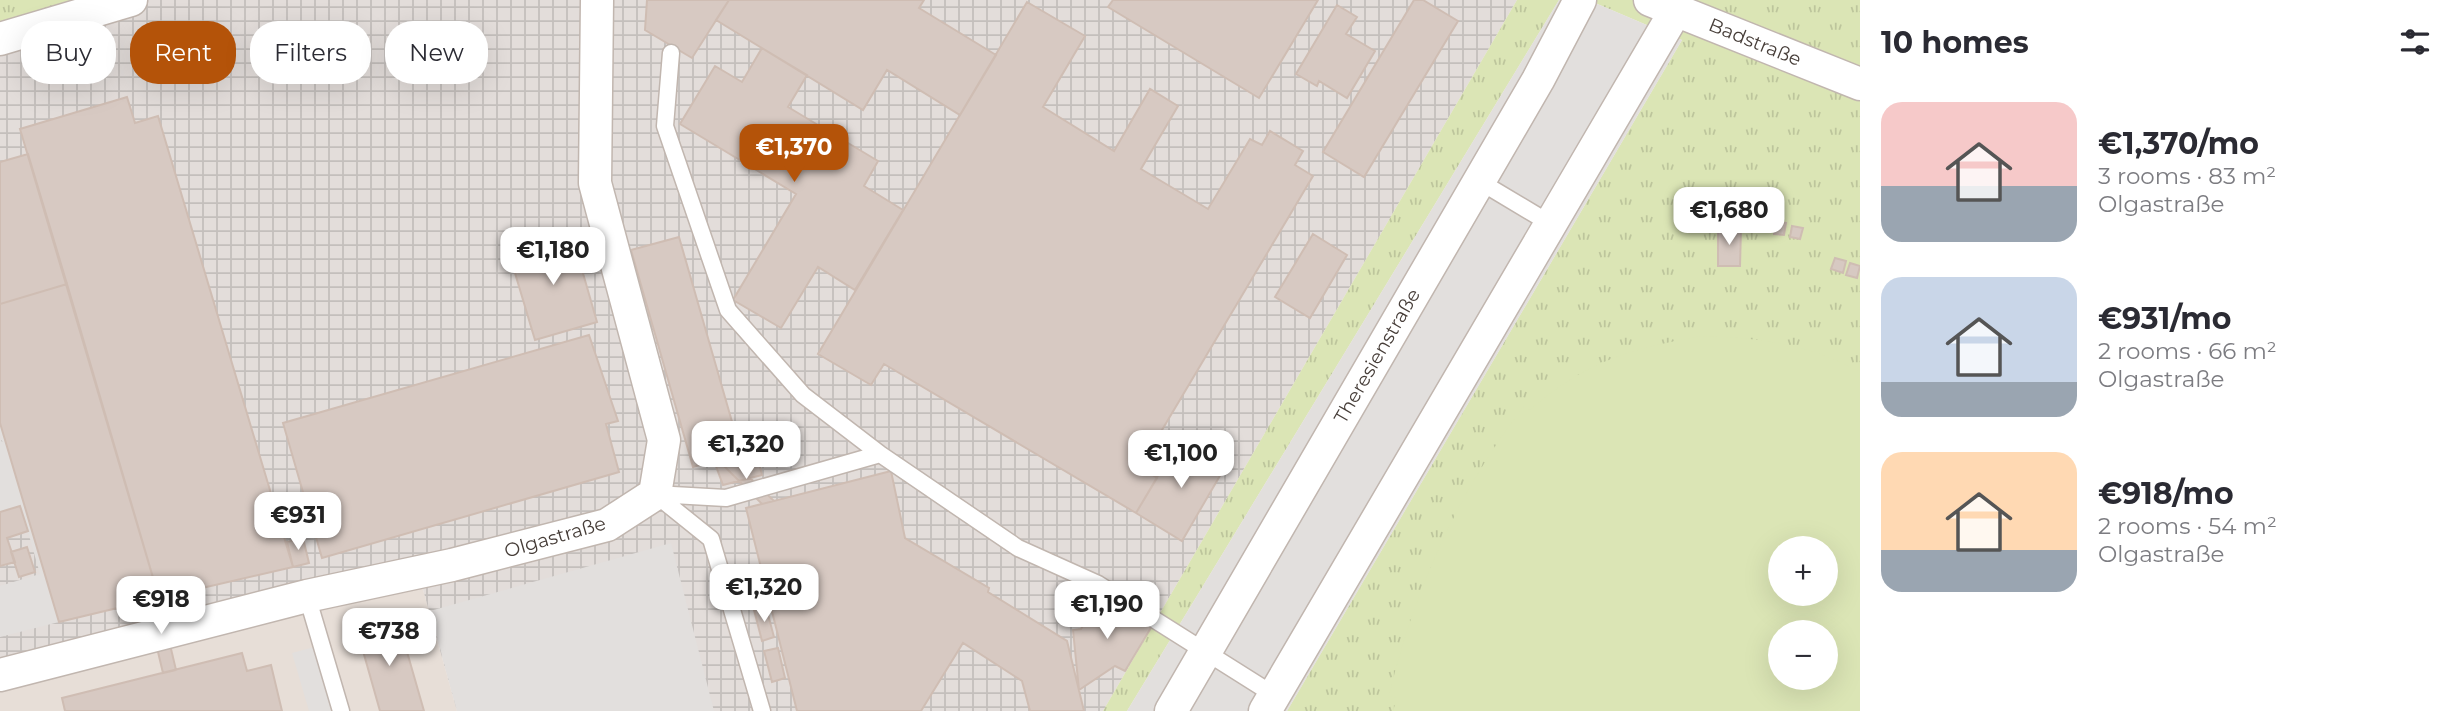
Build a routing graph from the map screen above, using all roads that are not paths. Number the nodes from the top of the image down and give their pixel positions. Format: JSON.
{"nodes":[{"id":1,"x":131,"y":0,"type":"edge"},
{"id":2,"x":597,"y":0,"type":"edge"},
{"id":3,"x":1580,"y":0,"type":"edge"},
{"id":4,"x":1663,"y":5,"type":"edge"},
{"id":5,"x":0,"y":39,"type":"edge"},
{"id":6,"x":671,"y":53,"type":"dead end"},
{"id":7,"x":1860,"y":84,"type":"edge"},
{"id":8,"x":1479,"y":181,"type":"junction"},
{"id":9,"x":1551,"y":223,"type":"junction"},
{"id":10,"x":880,"y":454,"type":"junction"},
{"id":11,"x":655,"y":494,"type":"junction"},
{"id":12,"x":307,"y":596,"type":"junction"},
{"id":13,"x":1206,"y":650,"type":"junction"},
{"id":14,"x":0,"y":675,"type":"edge"},
{"id":15,"x":1270,"y":703,"type":"edge"},
{"id":16,"x":341,"y":711,"type":"edge"},
{"id":17,"x":762,"y":711,"type":"edge"},
{"id":18,"x":1171,"y":711,"type":"edge"}],
"edges":[{"from":1,"to":5,"type":"street"},
{"from":2,"to":11,"type":"street"},
{"from":3,"to":8,"type":"street","name":"Theresienstraße"},
{"from":4,"to":7,"type":"street","name":"Badstraße"},
{"from":4,"to":9,"type":"street"},
{"from":6,"to":10,"type":"lane"},
{"from":8,"to":9,"type":"lane"},
{"from":8,"to":13,"type":"street","name":"Theresienstraße"},
{"from":9,"to":15,"type":"street"},
{"from":10,"to":11,"type":"lane"},
{"from":10,"to":13,"type":"lane"},
{"from":11,"to":12,"type":"street","name":"Olgastraße"},
{"from":11,"to":17,"type":"lane"},
{"from":12,"to":14,"type":"street","name":"Olgastraße"},
{"from":12,"to":16,"type":"lane"},
{"from":13,"to":15,"type":"lane"},
{"from":13,"to":18,"type":"street","name":"Theresienstraße"}]}
